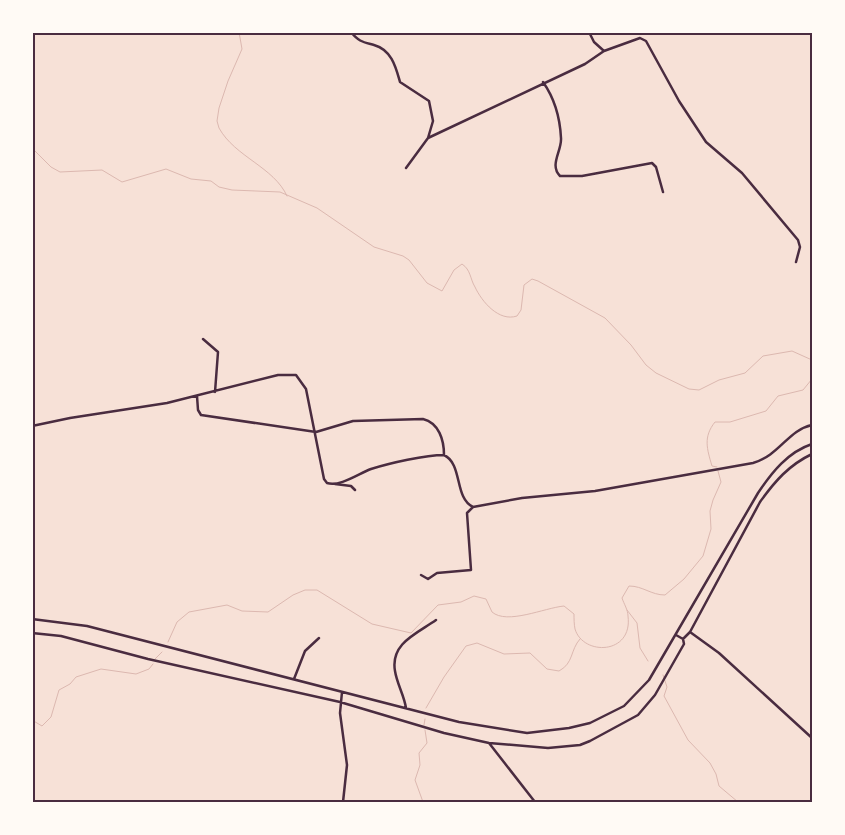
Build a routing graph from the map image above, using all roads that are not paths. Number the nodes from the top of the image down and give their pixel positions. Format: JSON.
{"nodes":[{"id":1,"x":350,"y":32,"type":"edge"},
{"id":2,"x":589,"y":32,"type":"edge"},
{"id":3,"x":604,"y":51,"type":"junction"},
{"id":4,"x":543,"y":82,"type":"junction"},
{"id":5,"x":428,"y":138,"type":"junction"},
{"id":6,"x":406,"y":168,"type":"dead end"},
{"id":7,"x":663,"y":192,"type":"dead end"},
{"id":8,"x":796,"y":262,"type":"dead end"},
{"id":9,"x":203,"y":339,"type":"dead end"},
{"id":10,"x":215,"y":392,"type":"junction"},
{"id":11,"x":197,"y":396,"type":"junction"},
{"id":12,"x":812,"y":425,"type":"edge"},
{"id":13,"x":32,"y":426,"type":"edge"},
{"id":14,"x":316,"y":432,"type":"junction"},
{"id":15,"x":812,"y":444,"type":"edge"},
{"id":16,"x":812,"y":454,"type":"edge"},
{"id":17,"x":444,"y":455,"type":"junction"},
{"id":18,"x":334,"y":484,"type":"junction"},
{"id":19,"x":355,"y":490,"type":"dead end"},
{"id":20,"x":473,"y":507,"type":"junction"},
{"id":21,"x":420,"y":575,"type":"dead end"},
{"id":22,"x":32,"y":618,"type":"edge"},
{"id":23,"x":436,"y":620,"type":"dead end"},
{"id":24,"x":690,"y":632,"type":"junction"},
{"id":25,"x":32,"y":633,"type":"edge"},
{"id":26,"x":676,"y":635,"type":"junction"},
{"id":27,"x":320,"y":638,"type":"dead end"},
{"id":28,"x":683,"y":639,"type":"junction"},
{"id":29,"x":294,"y":679,"type":"junction"},
{"id":30,"x":342,"y":692,"type":"junction"},
{"id":31,"x":340,"y":702,"type":"junction"},
{"id":32,"x":406,"y":708,"type":"junction"},
{"id":33,"x":812,"y":738,"type":"edge"},
{"id":34,"x":489,"y":743,"type":"junction"},
{"id":35,"x":343,"y":802,"type":"edge"},
{"id":36,"x":535,"y":802,"type":"edge"}],
"edges":[{"from":1,"to":5,"type":"street"},
{"from":2,"to":3,"type":"street"},
{"from":3,"to":4,"type":"street"},
{"from":3,"to":8,"type":"street"},
{"from":4,"to":5,"type":"street"},
{"from":4,"to":7,"type":"street"},
{"from":5,"to":6,"type":"street"},
{"from":9,"to":10,"type":"street"},
{"from":10,"to":11,"type":"street"},
{"from":10,"to":14,"type":"street"},
{"from":11,"to":13,"type":"street"},
{"from":11,"to":14,"type":"street"},
{"from":12,"to":20,"type":"street"},
{"from":14,"to":17,"type":"street"},
{"from":14,"to":18,"type":"street"},
{"from":15,"to":26,"type":"street"},
{"from":16,"to":24,"type":"street"},
{"from":17,"to":18,"type":"street"},
{"from":17,"to":20,"type":"street"},
{"from":18,"to":19,"type":"street"},
{"from":20,"to":21,"type":"street"},
{"from":22,"to":29,"type":"street"},
{"from":23,"to":32,"type":"street"},
{"from":24,"to":28,"type":"street"},
{"from":24,"to":33,"type":"street"},
{"from":25,"to":31,"type":"street"},
{"from":26,"to":28,"type":"street"},
{"from":26,"to":32,"type":"street"},
{"from":27,"to":29,"type":"street"},
{"from":28,"to":34,"type":"street"},
{"from":29,"to":30,"type":"street"},
{"from":30,"to":31,"type":"street"},
{"from":30,"to":32,"type":"street"},
{"from":31,"to":34,"type":"street"},
{"from":31,"to":35,"type":"street"},
{"from":34,"to":36,"type":"street"}]}
